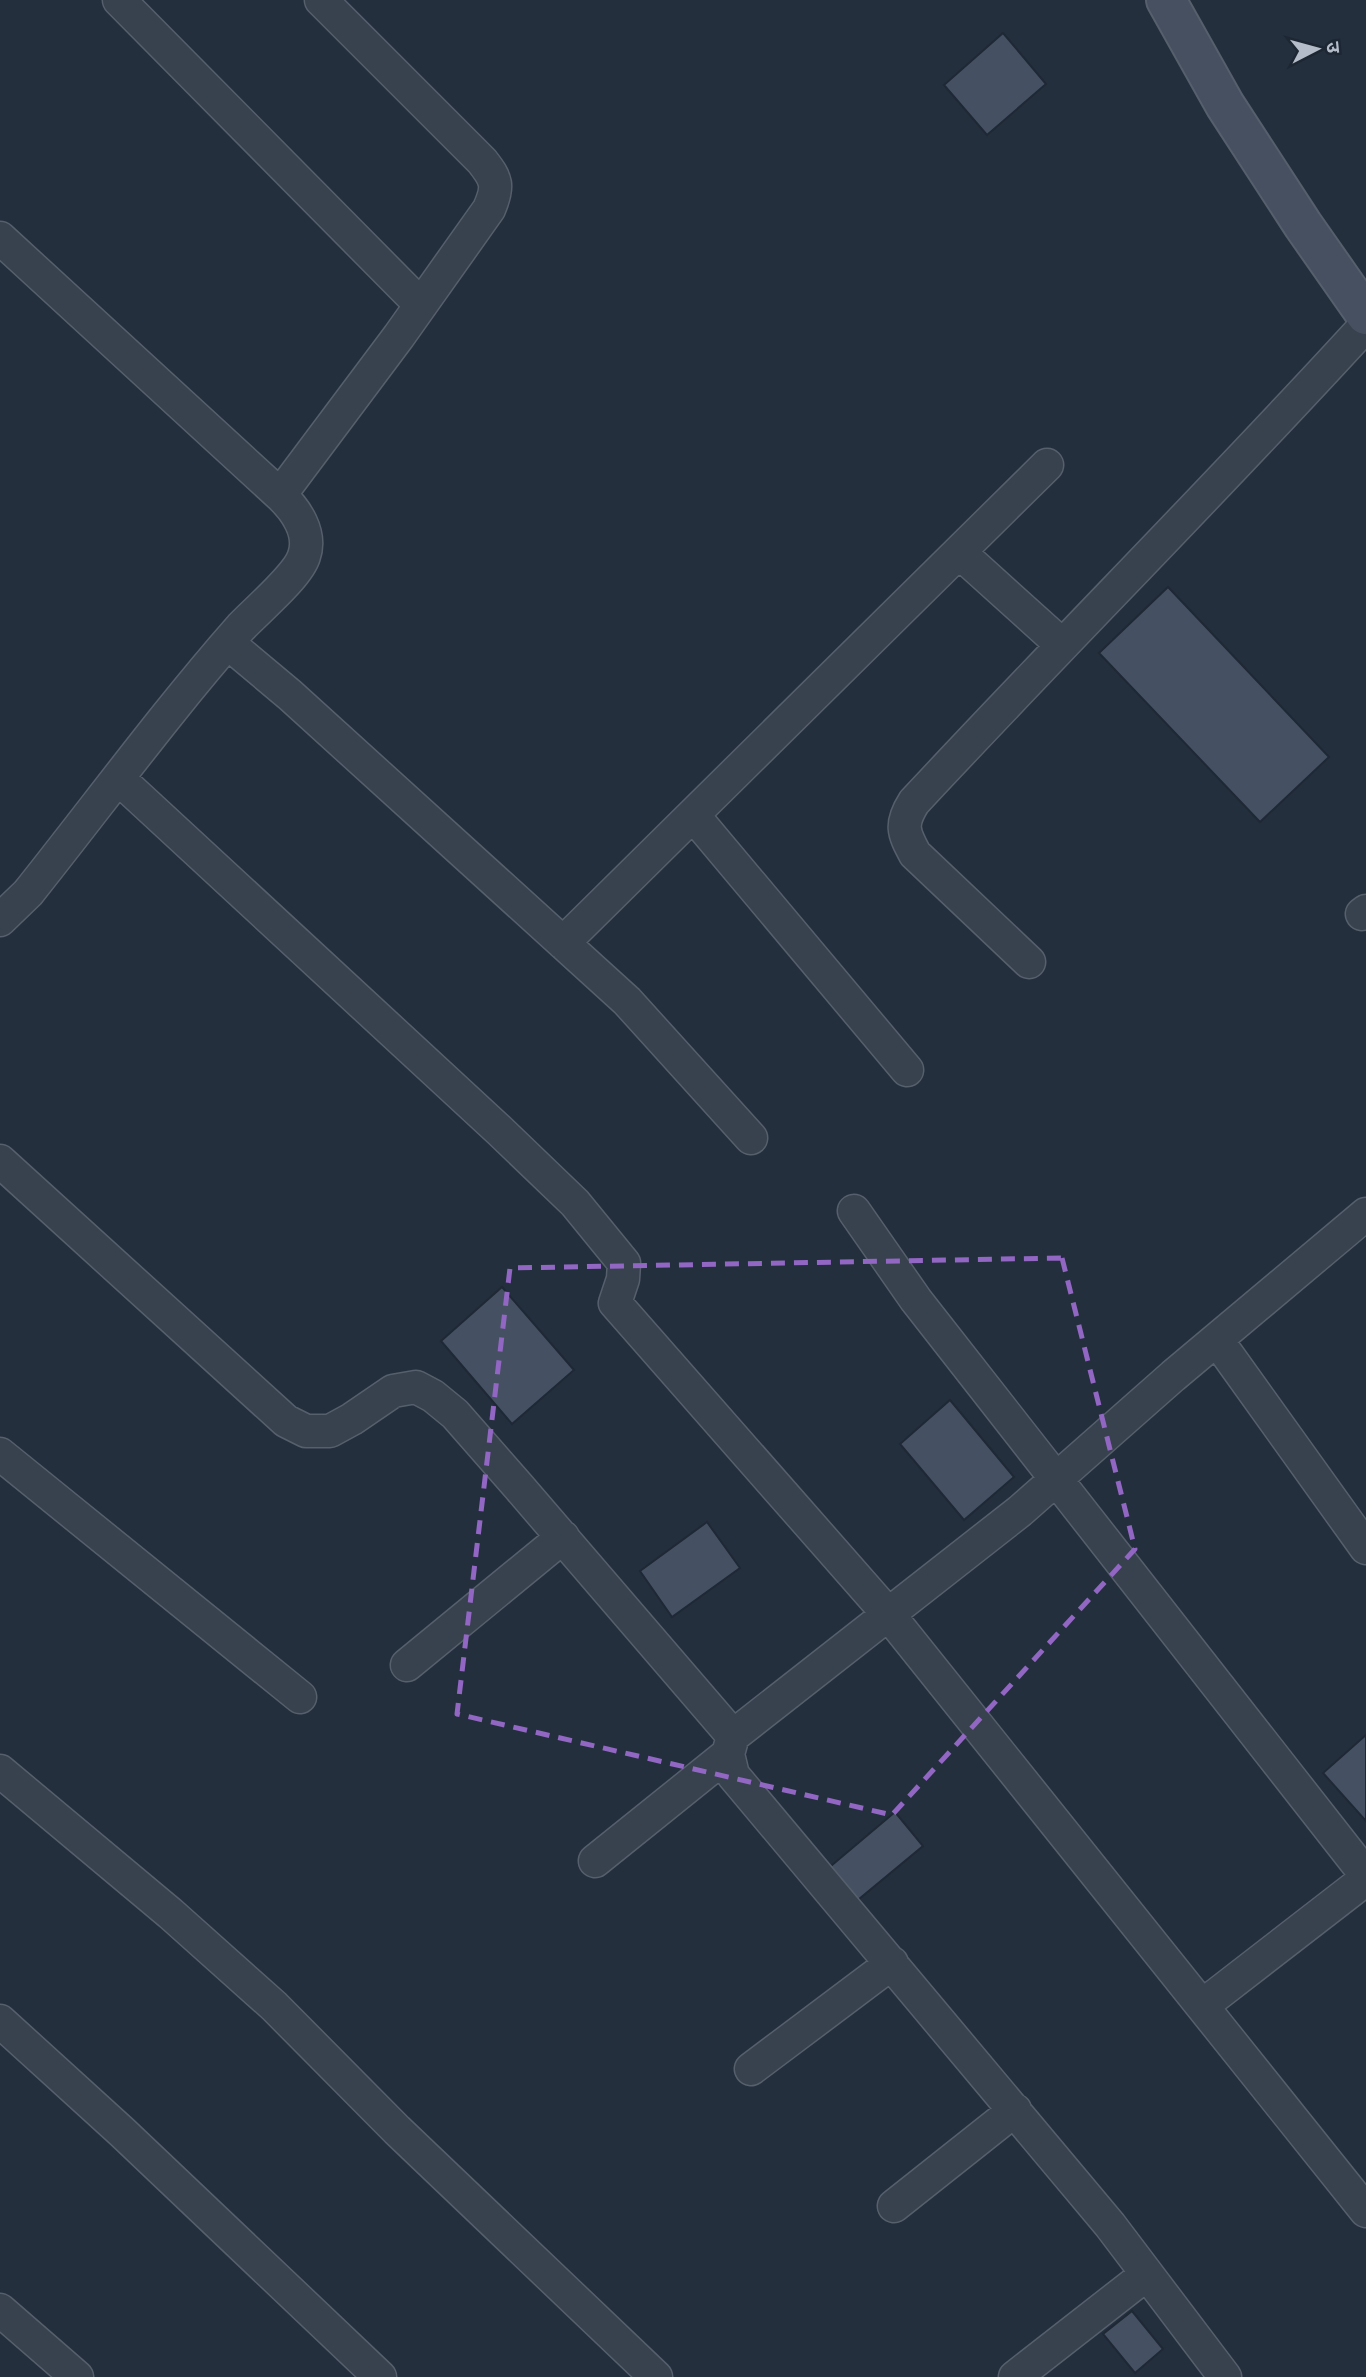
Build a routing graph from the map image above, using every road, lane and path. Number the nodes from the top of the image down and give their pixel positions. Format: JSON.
{"nodes":[{"id":1,"x":119,"y":0,"type":"edge"},
{"id":2,"x":321,"y":0,"type":"edge"},
{"id":3,"x":1166,"y":0,"type":"edge"},
{"id":4,"x":0,"y":238,"type":"edge"},
{"id":5,"x":421,"y":305,"type":"junction"},
{"id":6,"x":1366,"y":315,"type":"edge"},
{"id":7,"x":1366,"y":325,"type":"edge"},
{"id":8,"x":1047,"y":465,"type":"dead end"},
{"id":9,"x":281,"y":495,"type":"junction"},
{"id":10,"x":959,"y":552,"type":"junction"},
{"id":11,"x":228,"y":643,"type":"junction"},
{"id":12,"x":1062,"y":645,"type":"junction"},
{"id":13,"x":118,"y":778,"type":"junction"},
{"id":14,"x":693,"y":815,"type":"junction"},
{"id":15,"x":0,"y":920,"type":"edge"},
{"id":16,"x":563,"y":943,"type":"junction"},
{"id":17,"x":1029,"y":962,"type":"dead end"},
{"id":18,"x":907,"y":1070,"type":"dead end"},
{"id":19,"x":751,"y":1138,"type":"dead end"},
{"id":20,"x":0,"y":1161,"type":"edge"},
{"id":21,"x":854,"y":1210,"type":"dead end"},
{"id":22,"x":1366,"y":1214,"type":"edge"},
{"id":23,"x":1217,"y":1340,"type":"junction"},
{"id":24,"x":0,"y":1454,"type":"edge"},
{"id":25,"x":1055,"y":1479,"type":"junction"},
{"id":26,"x":563,"y":1537,"type":"junction"},
{"id":27,"x":1366,"y":1548,"type":"edge"},
{"id":28,"x":889,"y":1615,"type":"junction"},
{"id":29,"x":407,"y":1665,"type":"dead end"},
{"id":30,"x":300,"y":1697,"type":"dead end"},
{"id":31,"x":731,"y":1745,"type":"junction"},
{"id":32,"x":0,"y":1771,"type":"edge"},
{"id":33,"x":595,"y":1861,"type":"dead end"},
{"id":34,"x":1366,"y":1877,"type":"edge"},
{"id":35,"x":892,"y":1963,"type":"junction"},
{"id":36,"x":1202,"y":2006,"type":"junction"},
{"id":37,"x":0,"y":2021,"type":"edge"},
{"id":38,"x":751,"y":2069,"type":"dead end"},
{"id":39,"x":1015,"y":2110,"type":"junction"},
{"id":40,"x":894,"y":2206,"type":"dead end"},
{"id":41,"x":1366,"y":2211,"type":"edge"},
{"id":42,"x":1147,"y":2274,"type":"junction"},
{"id":43,"x":0,"y":2310,"type":"edge"},
{"id":44,"x":77,"y":2377,"type":"edge"},
{"id":45,"x":380,"y":2377,"type":"edge"},
{"id":46,"x":656,"y":2377,"type":"edge"},
{"id":47,"x":1015,"y":2377,"type":"edge"},
{"id":48,"x":1225,"y":2377,"type":"edge"}],
"edges":[{"from":1,"to":5,"type":"street"},
{"from":2,"to":5,"type":"street"},
{"from":3,"to":6,"type":"street"},
{"from":4,"to":9,"type":"street"},
{"from":5,"to":9,"type":"street"},
{"from":7,"to":12,"type":"street"},
{"from":8,"to":10,"type":"street"},
{"from":9,"to":11,"type":"street"},
{"from":10,"to":12,"type":"street"},
{"from":10,"to":14,"type":"street"},
{"from":11,"to":13,"type":"street"},
{"from":11,"to":16,"type":"street"},
{"from":12,"to":17,"type":"street"},
{"from":13,"to":15,"type":"street"},
{"from":13,"to":28,"type":"street"},
{"from":14,"to":16,"type":"street"},
{"from":14,"to":18,"type":"street"},
{"from":16,"to":19,"type":"street"},
{"from":20,"to":26,"type":"street"},
{"from":21,"to":25,"type":"street"},
{"from":22,"to":23,"type":"street"},
{"from":23,"to":25,"type":"street"},
{"from":23,"to":27,"type":"street"},
{"from":24,"to":30,"type":"street"},
{"from":25,"to":28,"type":"street"},
{"from":25,"to":34,"type":"street"},
{"from":26,"to":29,"type":"street"},
{"from":26,"to":31,"type":"street"},
{"from":28,"to":31,"type":"street"},
{"from":28,"to":36,"type":"street"},
{"from":31,"to":33,"type":"street"},
{"from":31,"to":35,"type":"street"},
{"from":32,"to":46,"type":"street"},
{"from":34,"to":36,"type":"street"},
{"from":35,"to":38,"type":"street"},
{"from":35,"to":39,"type":"street"},
{"from":36,"to":41,"type":"street"},
{"from":37,"to":45,"type":"street"},
{"from":39,"to":40,"type":"street"},
{"from":39,"to":42,"type":"street"},
{"from":42,"to":47,"type":"street"},
{"from":42,"to":48,"type":"street"},
{"from":43,"to":44,"type":"street"}]}
